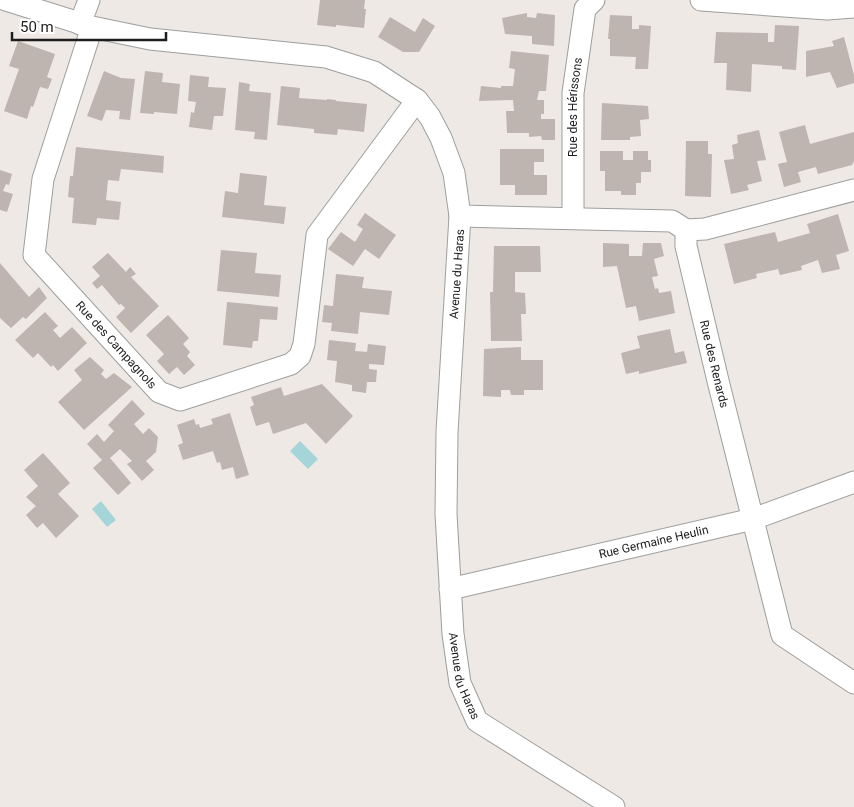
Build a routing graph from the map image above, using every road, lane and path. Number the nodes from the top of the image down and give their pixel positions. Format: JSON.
{"nodes":[{"id":1,"x":6,"y":0,"type":"edge"},
{"id":2,"x":89,"y":0,"type":"edge"},
{"id":3,"x":594,"y":0,"type":"edge"},
{"id":4,"x":700,"y":0,"type":"edge"},
{"id":5,"x":854,"y":7,"type":"edge"},
{"id":6,"x":86,"y":26,"type":"junction"},
{"id":7,"x":417,"y":100,"type":"junction"},
{"id":8,"x":854,"y":190,"type":"edge"},
{"id":9,"x":460,"y":216,"type":"junction"},
{"id":10,"x":573,"y":218,"type":"junction"},
{"id":11,"x":686,"y":230,"type":"junction"},
{"id":12,"x":854,"y":482,"type":"edge"},
{"id":13,"x":753,"y":518,"type":"junction"},
{"id":14,"x":450,"y":589,"type":"junction"},
{"id":15,"x":854,"y":683,"type":"edge"},
{"id":16,"x":614,"y":807,"type":"edge"}],
"edges":[{"from":1,"to":6,"type":"street","name":"Avenue du Haras"},
{"from":2,"to":6,"type":"street","name":"Rue des Campagnols"},
{"from":3,"to":10,"type":"street","name":"Rue des Hérissons"},
{"from":4,"to":5,"type":"street"},
{"from":6,"to":7,"type":"street","name":"Avenue du Haras"},
{"from":6,"to":7,"type":"street","name":"Rue des Campagnols"},
{"from":7,"to":9,"type":"street","name":"Avenue du Haras"},
{"from":8,"to":11,"type":"street"},
{"from":9,"to":10,"type":"street"},
{"from":9,"to":14,"type":"street","name":"Avenue du Haras"},
{"from":10,"to":11,"type":"street"},
{"from":11,"to":13,"type":"street","name":"Rue des Renards"},
{"from":12,"to":13,"type":"street","name":"Rue Germaine Heulin"},
{"from":13,"to":14,"type":"street","name":"Rue Germaine Heulin"},
{"from":13,"to":15,"type":"street","name":"Rue des Renards"},
{"from":14,"to":16,"type":"street","name":"Avenue du Haras"}]}
